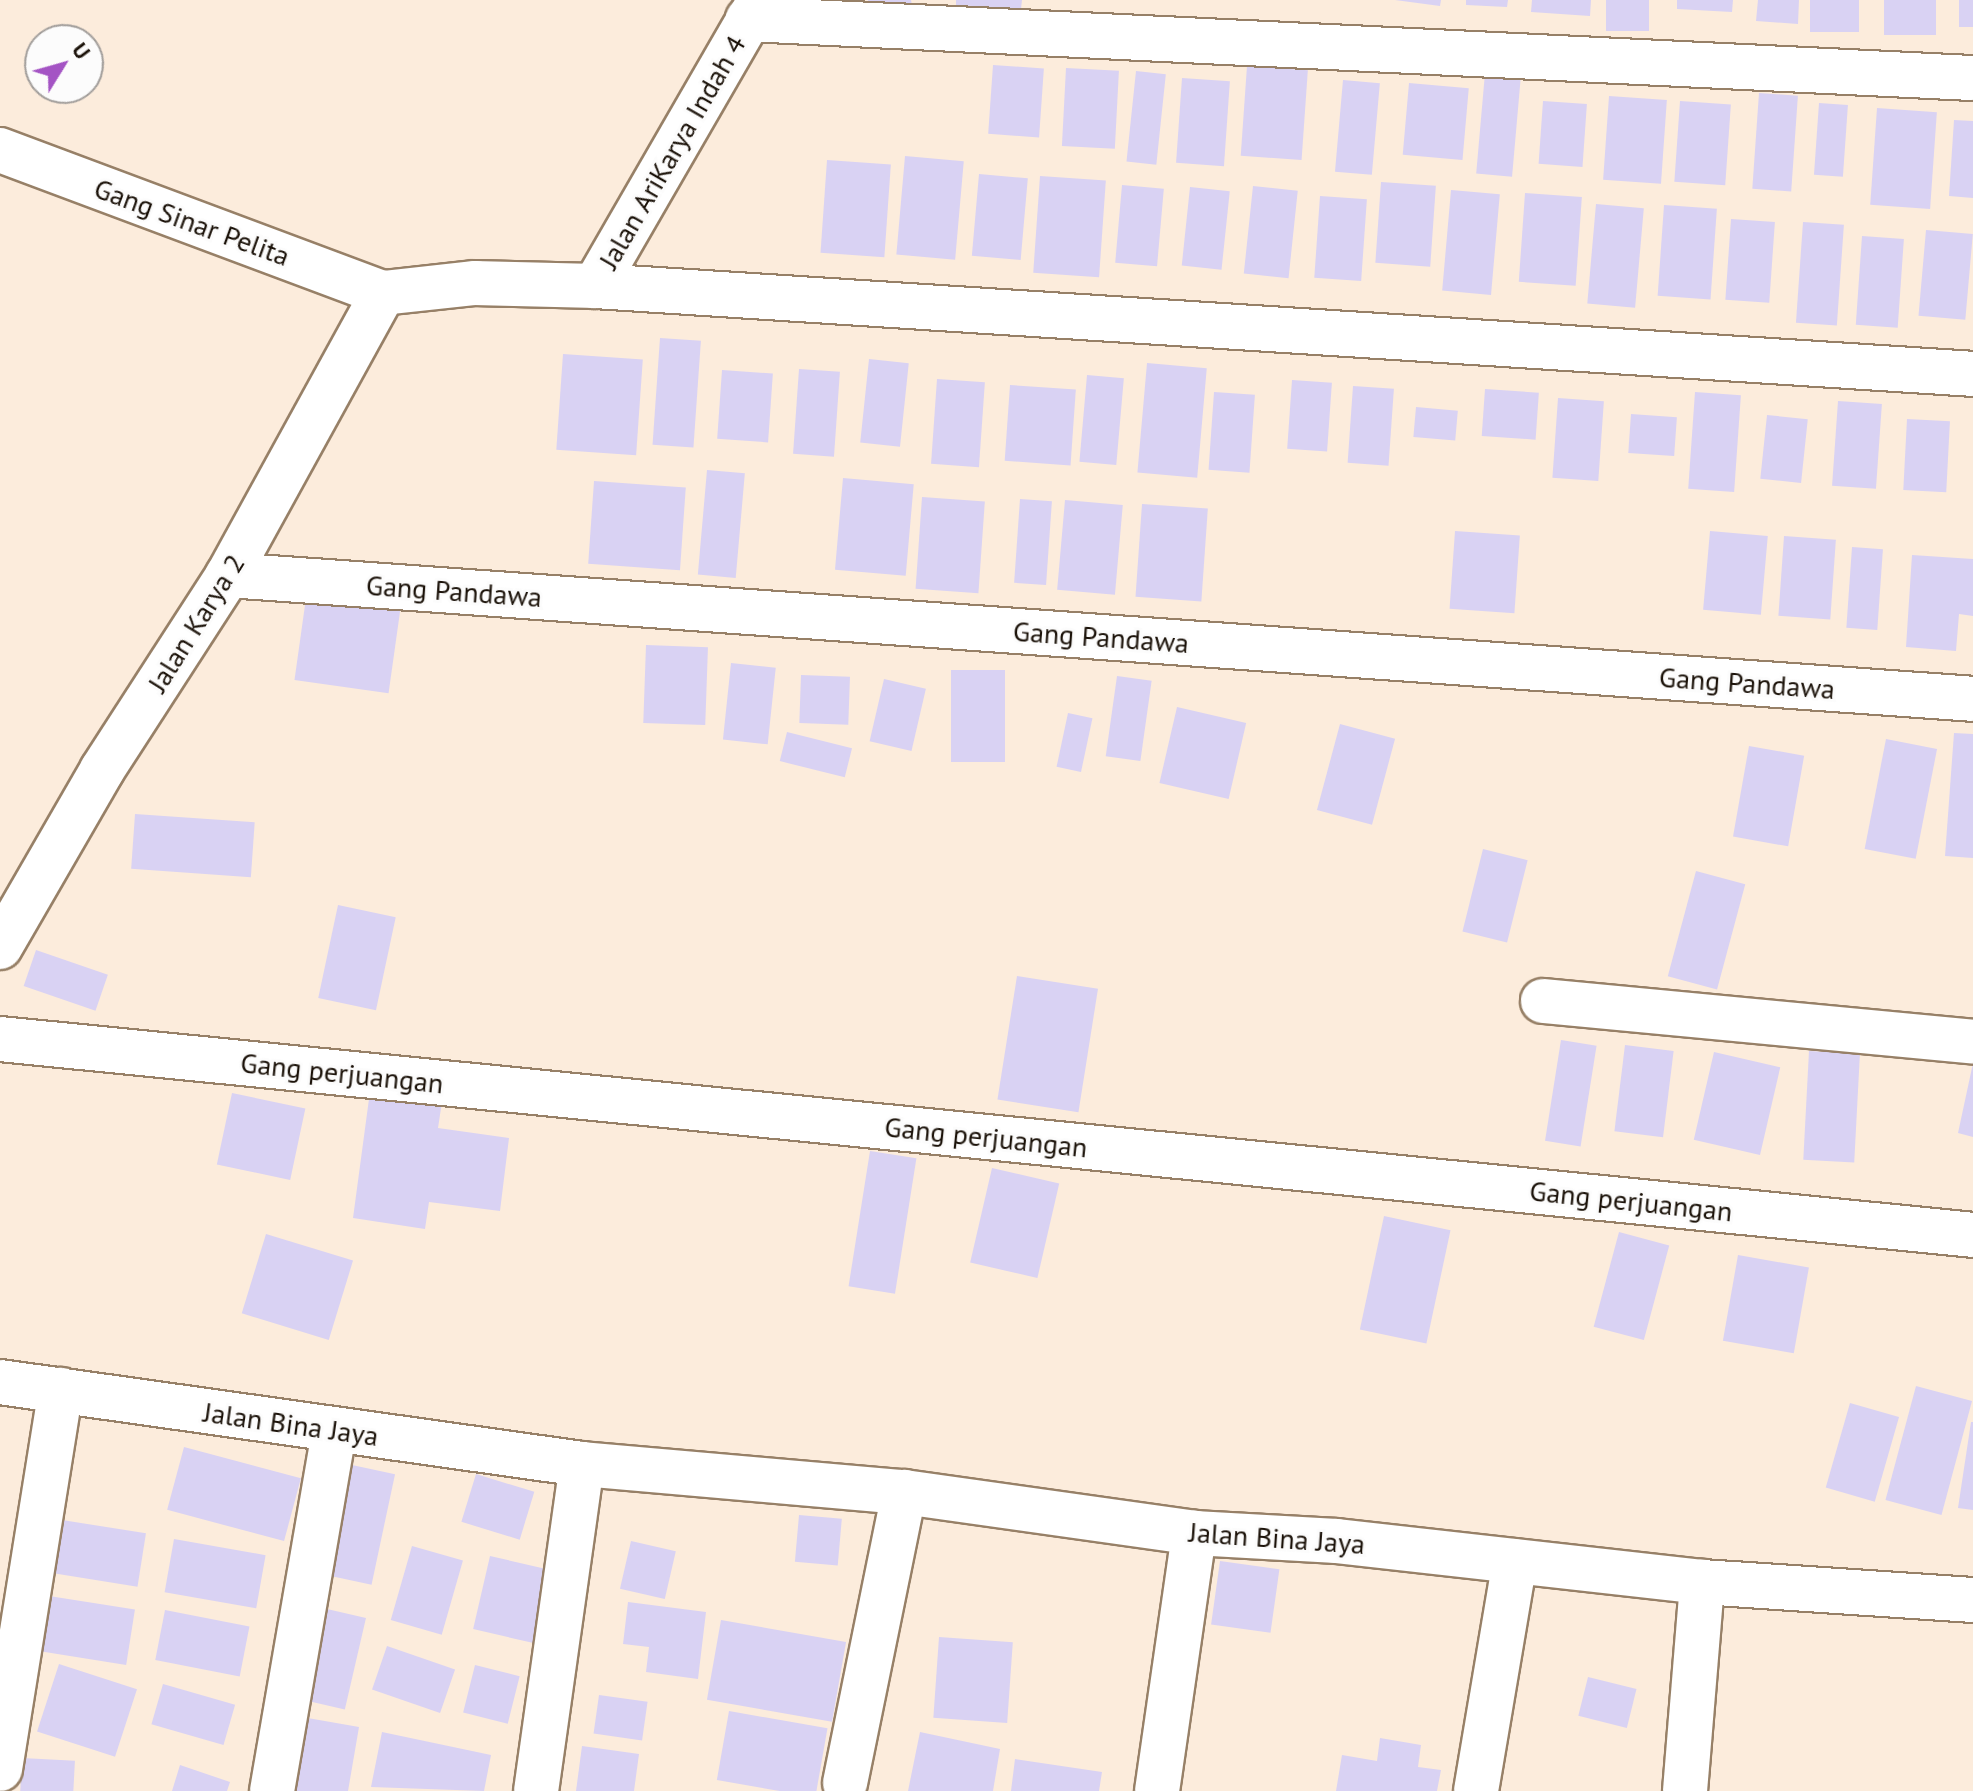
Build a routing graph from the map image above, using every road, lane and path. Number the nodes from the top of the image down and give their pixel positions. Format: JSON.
{"nodes":[{"id":1,"x":754,"y":10,"type":"edge"},
{"id":2,"x":1973,"y":78,"type":"edge"},
{"id":3,"x":0,"y":150,"type":"edge"},
{"id":4,"x":595,"y":286,"type":"junction"},
{"id":5,"x":383,"y":293,"type":"junction"},
{"id":6,"x":1973,"y":374,"type":"edge"},
{"id":7,"x":228,"y":575,"type":"junction"},
{"id":8,"x":1973,"y":699,"type":"edge"},
{"id":9,"x":0,"y":947,"type":"edge"},
{"id":10,"x":1543,"y":1001,"type":"dead end"},
{"id":11,"x":0,"y":1039,"type":"edge"},
{"id":12,"x":1973,"y":1042,"type":"edge"},
{"id":13,"x":1973,"y":1235,"type":"edge"},
{"id":14,"x":0,"y":1382,"type":"edge"},
{"id":15,"x":61,"y":1390,"type":"junction"},
{"id":16,"x":334,"y":1431,"type":"junction"},
{"id":17,"x":582,"y":1464,"type":"junction"},
{"id":18,"x":904,"y":1492,"type":"junction"},
{"id":19,"x":1194,"y":1533,"type":"junction"},
{"id":20,"x":1515,"y":1561,"type":"junction"},
{"id":21,"x":1702,"y":1582,"type":"junction"},
{"id":22,"x":1973,"y":1600,"type":"edge"},
{"id":23,"x":0,"y":1769,"type":"edge"},
{"id":24,"x":845,"y":1783,"type":"dead end"},
{"id":25,"x":272,"y":1791,"type":"edge"},
{"id":26,"x":536,"y":1791,"type":"edge"},
{"id":27,"x":1157,"y":1791,"type":"edge"},
{"id":28,"x":1476,"y":1791,"type":"edge"},
{"id":29,"x":1685,"y":1791,"type":"edge"}],
"edges":[{"from":1,"to":2,"type":"street"},
{"from":1,"to":4,"type":"street","name":"Jalan AriKarya Indah 4"},
{"from":3,"to":5,"type":"street","name":"Gang Sinar Pelita"},
{"from":4,"to":5,"type":"street","name":"Jalan AriKarya Indah 4"},
{"from":4,"to":6,"type":"street"},
{"from":5,"to":7,"type":"street","name":"Jalan Karya 2"},
{"from":7,"to":8,"type":"street","name":"Gang Pandawa"},
{"from":7,"to":9,"type":"street","name":"Jalan Karya 2"},
{"from":10,"to":12,"type":"street"},
{"from":11,"to":13,"type":"street","name":"Gang perjuangan"},
{"from":14,"to":15,"type":"street","name":"Jalan Bina Jaya"},
{"from":15,"to":16,"type":"street","name":"Jalan Bina Jaya"},
{"from":15,"to":23,"type":"street"},
{"from":16,"to":17,"type":"street","name":"Jalan Bina Jaya"},
{"from":16,"to":25,"type":"street"},
{"from":17,"to":18,"type":"street","name":"Jalan Bina Jaya"},
{"from":17,"to":26,"type":"street"},
{"from":18,"to":19,"type":"street","name":"Jalan Bina Jaya"},
{"from":18,"to":24,"type":"street"},
{"from":19,"to":20,"type":"street","name":"Jalan Bina Jaya"},
{"from":19,"to":27,"type":"street"},
{"from":20,"to":21,"type":"street","name":"Jalan Bina Jaya"},
{"from":20,"to":28,"type":"street"},
{"from":21,"to":22,"type":"street","name":"Jalan Bina Jaya"},
{"from":21,"to":29,"type":"street"}]}
